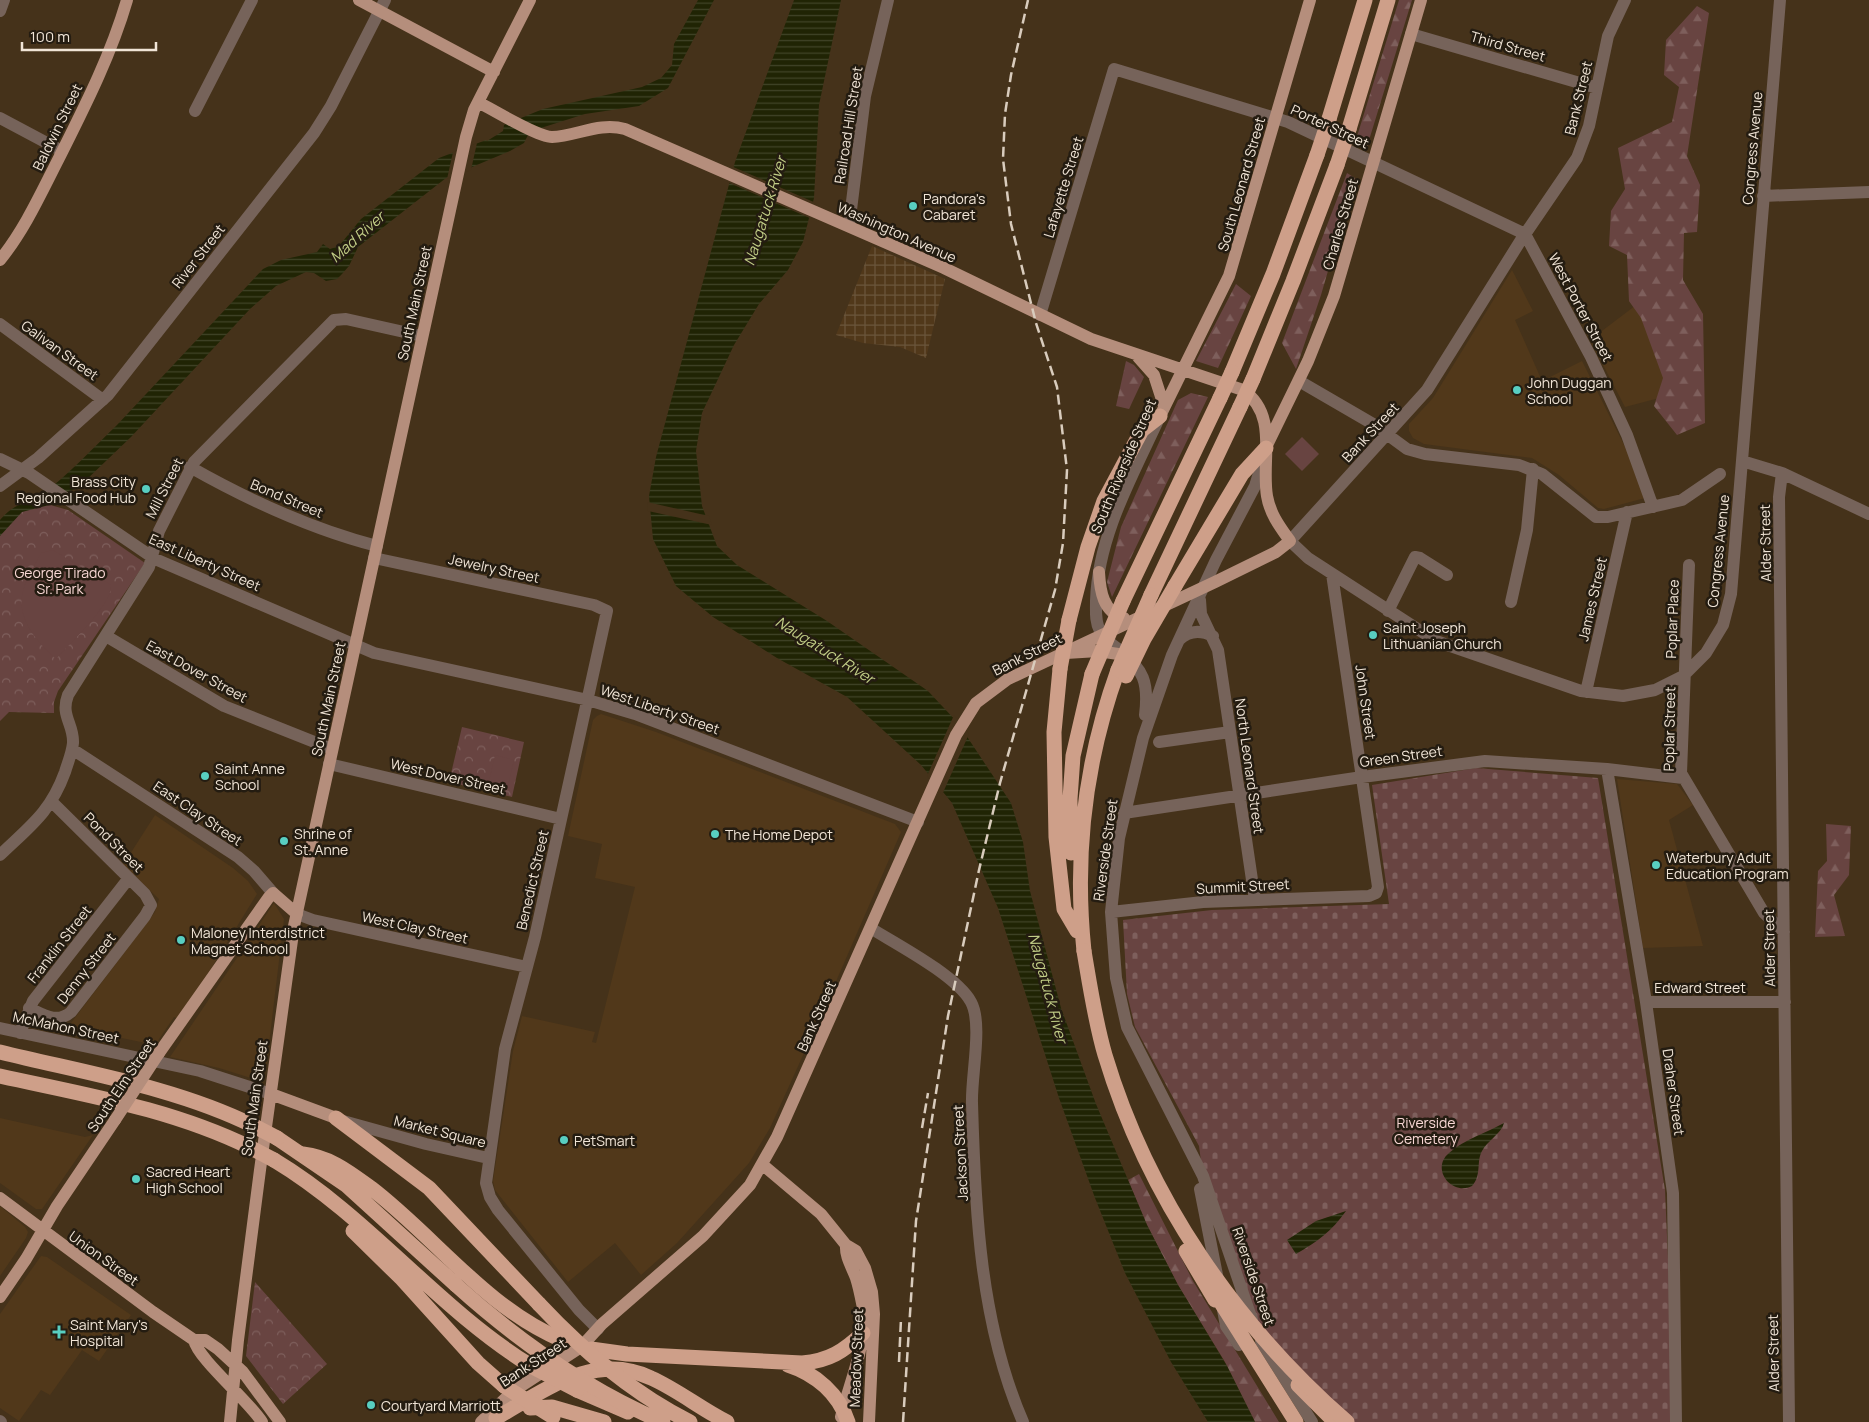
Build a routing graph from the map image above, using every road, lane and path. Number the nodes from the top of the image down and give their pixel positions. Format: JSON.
{"nodes":[{"id":1,"x":4,"y":0,"type":"edge"},
{"id":2,"x":127,"y":0,"type":"edge"},
{"id":3,"x":252,"y":0,"type":"edge"},
{"id":4,"x":359,"y":0,"type":"edge"},
{"id":5,"x":530,"y":0,"type":"edge"},
{"id":6,"x":888,"y":0,"type":"edge"},
{"id":7,"x":1310,"y":0,"type":"edge"},
{"id":8,"x":1365,"y":0,"type":"edge"},
{"id":9,"x":1388,"y":0,"type":"edge"},
{"id":10,"x":1421,"y":0,"type":"edge"},
{"id":11,"x":1625,"y":0,"type":"edge"},
{"id":12,"x":1780,"y":0,"type":"edge"},
{"id":13,"x":382,"y":5,"type":"edge"},
{"id":14,"x":0,"y":11,"type":"edge"},
{"id":15,"x":1411,"y":34,"type":"junction"},
{"id":16,"x":1114,"y":69,"type":"joint"},
{"id":17,"x":494,"y":72,"type":"junction"},
{"id":18,"x":1597,"y":88,"type":"junction"},
{"id":19,"x":478,"y":102,"type":"junction"},
{"id":20,"x":195,"y":111,"type":"dead end"},
{"id":21,"x":1276,"y":117,"type":"junction"},
{"id":22,"x":0,"y":118,"type":"edge"},
{"id":23,"x":62,"y":151,"type":"junction"},
{"id":24,"x":1373,"y":163,"type":"junction"},
{"id":25,"x":1869,"y":192,"type":"edge"},
{"id":26,"x":1763,"y":196,"type":"junction"},
{"id":27,"x":849,"y":226,"type":"junction"},
{"id":28,"x":1525,"y":234,"type":"junction"},
{"id":29,"x":0,"y":260,"type":"edge"},
{"id":30,"x":1040,"y":315,"type":"junction"},
{"id":31,"x":0,"y":324,"type":"edge"},
{"id":32,"x":422,"y":336,"type":"junction"},
{"id":33,"x":1131,"y":353,"type":"junction"},
{"id":34,"x":1182,"y":370,"type":"junction"},
{"id":35,"x":1299,"y":381,"type":"junction"},
{"id":36,"x":103,"y":400,"type":"junction"},
{"id":37,"x":1162,"y":411,"type":"junction"},
{"id":38,"x":1387,"y":436,"type":"junction"},
{"id":39,"x":1266,"y":448,"type":"junction"},
{"id":40,"x":0,"y":458,"type":"edge"},
{"id":41,"x":1742,"y":461,"type":"junction"},
{"id":42,"x":190,"y":467,"type":"junction"},
{"id":43,"x":22,"y":469,"type":"junction"},
{"id":44,"x":1533,"y":469,"type":"junction"},
{"id":45,"x":1782,"y":473,"type":"junction"},
{"id":46,"x":1720,"y":474,"type":"dead end"},
{"id":47,"x":0,"y":486,"type":"edge"},
{"id":48,"x":1653,"y":507,"type":"junction"},
{"id":49,"x":1627,"y":512,"type":"junction"},
{"id":50,"x":1869,"y":514,"type":"edge"},
{"id":51,"x":1290,"y":541,"type":"junction"},
{"id":52,"x":376,"y":552,"type":"junction"},
{"id":53,"x":152,"y":557,"type":"junction"},
{"id":54,"x":1689,"y":565,"type":"dead end"},
{"id":55,"x":1099,"y":572,"type":"junction"},
{"id":56,"x":1332,"y":574,"type":"junction"},
{"id":57,"x":1447,"y":575,"type":"dead end"},
{"id":58,"x":1202,"y":593,"type":"junction"},
{"id":59,"x":1511,"y":602,"type":"dead end"},
{"id":60,"x":606,"y":609,"type":"joint"},
{"id":61,"x":1388,"y":610,"type":"junction"},
{"id":62,"x":1136,"y":618,"type":"junction"},
{"id":63,"x":1102,"y":634,"type":"junction"},
{"id":64,"x":106,"y":636,"type":"junction"},
{"id":65,"x":1213,"y":636,"type":"junction"},
{"id":66,"x":1178,"y":642,"type":"junction"},
{"id":67,"x":355,"y":644,"type":"junction"},
{"id":68,"x":1125,"y":655,"type":"junction"},
{"id":69,"x":1058,"y":662,"type":"junction"},
{"id":70,"x":1122,"y":673,"type":"junction"},
{"id":71,"x":1685,"y":674,"type":"junction"},
{"id":72,"x":1586,"y":692,"type":"junction"},
{"id":73,"x":588,"y":700,"type":"junction"},
{"id":74,"x":1230,"y":732,"type":"junction"},
{"id":75,"x":1143,"y":738,"type":"junction"},
{"id":76,"x":1159,"y":742,"type":"dead end"},
{"id":77,"x":72,"y":749,"type":"junction"},
{"id":78,"x":332,"y":750,"type":"junction"},
{"id":79,"x":329,"y":764,"type":"junction"},
{"id":80,"x":1607,"y":769,"type":"junction"},
{"id":81,"x":1362,"y":776,"type":"junction"},
{"id":82,"x":1683,"y":778,"type":"junction"},
{"id":83,"x":1239,"y":795,"type":"junction"},
{"id":84,"x":52,"y":802,"type":"junction"},
{"id":85,"x":1124,"y":813,"type":"junction"},
{"id":86,"x":561,"y":819,"type":"junction"},
{"id":87,"x":918,"y":822,"type":"junction"},
{"id":88,"x":0,"y":855,"type":"edge"},
{"id":89,"x":129,"y":878,"type":"junction"},
{"id":90,"x":1376,"y":893,"type":"joint"},
{"id":91,"x":274,"y":894,"type":"junction"},
{"id":92,"x":1255,"y":900,"type":"junction"},
{"id":93,"x":150,"y":905,"type":"joint"},
{"id":94,"x":1111,"y":912,"type":"junction"},
{"id":95,"x":297,"y":914,"type":"junction"},
{"id":96,"x":872,"y":929,"type":"junction"},
{"id":97,"x":1077,"y":931,"type":"junction"},
{"id":98,"x":1784,"y":932,"type":"junction"},
{"id":99,"x":527,"y":967,"type":"junction"},
{"id":100,"x":1646,"y":1002,"type":"junction"},
{"id":101,"x":1785,"y":1002,"type":"junction"},
{"id":102,"x":29,"y":1008,"type":"junction"},
{"id":103,"x":0,"y":1028,"type":"edge"},
{"id":104,"x":20,"y":1032,"type":"junction"},
{"id":105,"x":0,"y":1052,"type":"edge"},
{"id":106,"x":0,"y":1076,"type":"edge"},
{"id":107,"x":271,"y":1094,"type":"junction"},
{"id":108,"x":336,"y":1118,"type":"junction"},
{"id":109,"x":1128,"y":1119,"type":"junction"},
{"id":110,"x":303,"y":1154,"type":"junction"},
{"id":111,"x":488,"y":1158,"type":"junction"},
{"id":112,"x":1195,"y":1160,"type":"junction"},
{"id":113,"x":763,"y":1165,"type":"junction"},
{"id":114,"x":320,"y":1190,"type":"junction"},
{"id":115,"x":0,"y":1198,"type":"edge"},
{"id":116,"x":42,"y":1231,"type":"junction"},
{"id":117,"x":846,"y":1245,"type":"junction"},
{"id":118,"x":1208,"y":1282,"type":"junction"},
{"id":119,"x":0,"y":1297,"type":"edge"},
{"id":120,"x":598,"y":1329,"type":"junction"},
{"id":121,"x":863,"y":1333,"type":"junction"},
{"id":122,"x":194,"y":1340,"type":"junction"},
{"id":123,"x":776,"y":1363,"type":"junction"},
{"id":124,"x":236,"y":1364,"type":"junction"},
{"id":125,"x":1296,"y":1384,"type":"junction"},
{"id":126,"x":234,"y":1388,"type":"junction"},
{"id":127,"x":844,"y":1418,"type":"edge"},
{"id":128,"x":558,"y":1419,"type":"edge"},
{"id":129,"x":492,"y":1420,"type":"edge"},
{"id":130,"x":230,"y":1422,"type":"edge"},
{"id":131,"x":262,"y":1422,"type":"edge"},
{"id":132,"x":280,"y":1422,"type":"edge"},
{"id":133,"x":481,"y":1422,"type":"edge"},
{"id":134,"x":604,"y":1422,"type":"edge"},
{"id":135,"x":655,"y":1422,"type":"edge"},
{"id":136,"x":663,"y":1422,"type":"edge"},
{"id":137,"x":690,"y":1422,"type":"edge"},
{"id":138,"x":727,"y":1422,"type":"edge"},
{"id":139,"x":869,"y":1422,"type":"edge"},
{"id":140,"x":1023,"y":1422,"type":"edge"},
{"id":141,"x":1291,"y":1422,"type":"edge"},
{"id":142,"x":1296,"y":1422,"type":"edge"},
{"id":143,"x":1312,"y":1422,"type":"edge"},
{"id":144,"x":1326,"y":1422,"type":"edge"},
{"id":145,"x":1335,"y":1422,"type":"edge"},
{"id":146,"x":1347,"y":1422,"type":"edge"},
{"id":147,"x":1676,"y":1422,"type":"edge"},
{"id":148,"x":1789,"y":1422,"type":"edge"}],
"edges":[{"from":1,"to":14,"type":"street"},
{"from":2,"to":23,"type":"main road","name":"Baldwin Street"},
{"from":3,"to":20,"type":"street"},
{"from":4,"to":13,"type":"main road"},
{"from":5,"to":17,"type":"main road","name":"South Main Street"},
{"from":6,"to":27,"type":"street","name":"Railroad Hill Street"},
{"from":7,"to":21,"type":"main road","name":"South Leonard Street"},
{"from":8,"to":97,"type":"highway","bridge":true},
{"from":9,"to":70,"type":"highway","bridge":true},
{"from":10,"to":15,"type":"main road","name":"Charles Street"},
{"from":11,"to":18,"type":"street","name":"Bank Street"},
{"from":12,"to":26,"type":"street","name":"Congress Avenue"},
{"from":13,"to":17,"type":"main road"},
{"from":13,"to":36,"type":"street","name":"River Street"},
{"from":15,"to":18,"type":"street","name":"Third Street"},
{"from":15,"to":24,"type":"main road","name":"Charles Street"},
{"from":16,"to":21,"type":"street","name":"Porter Street"},
{"from":16,"to":30,"type":"street","name":"Lafayette Street"},
{"from":17,"to":19,"type":"main road","name":"South Main Street"},
{"from":18,"to":28,"type":"street","name":"Bank Street"},
{"from":19,"to":27,"type":"main road","name":"Washington Avenue"},
{"from":19,"to":32,"type":"main road","name":"South Main Street"},
{"from":21,"to":24,"type":"street","name":"Porter Street"},
{"from":21,"to":34,"type":"main road","name":"South Leonard Street"},
{"from":22,"to":23,"type":"street"},
{"from":23,"to":29,"type":"main road","name":"Baldwin Street"},
{"from":24,"to":28,"type":"street","name":"Porter Street"},
{"from":24,"to":35,"type":"main road","name":"Charles Street"},
{"from":25,"to":26,"type":"street"},
{"from":26,"to":41,"type":"street","name":"Congress Avenue"},
{"from":27,"to":30,"type":"main road","name":"Washington Avenue"},
{"from":28,"to":38,"type":"street","name":"Bank Street"},
{"from":28,"to":48,"type":"street","name":"West Porter Street"},
{"from":30,"to":33,"type":"main road","name":"Washington Avenue"},
{"from":31,"to":36,"type":"street","name":"Galivan Street"},
{"from":32,"to":42,"type":"street","name":"Mill Street"},
{"from":32,"to":52,"type":"main road","name":"South Main Street"},
{"from":33,"to":34,"type":"main road","name":"Washington Avenue"},
{"from":33,"to":37,"type":"main road"},
{"from":34,"to":37,"type":"main road","name":"South Riverside Street"},
{"from":34,"to":39,"type":"main road","name":"Washington Avenue"},
{"from":35,"to":38,"type":"street"},
{"from":35,"to":39,"type":"main road","name":"Charles Street"},
{"from":36,"to":43,"type":"street","name":"River Street"},
{"from":37,"to":55,"type":"street","name":"South Riverside Street"},
{"from":37,"to":69,"type":"highway","bridge":true},
{"from":38,"to":44,"type":"street"},
{"from":38,"to":51,"type":"street","name":"Bank Street"},
{"from":39,"to":51,"type":"main road","name":"Congress Avenue"},
{"from":39,"to":58,"type":"street"},
{"from":39,"to":70,"type":"highway","bridge":true},
{"from":40,"to":43,"type":"street","name":"East Liberty Street"},
{"from":41,"to":45,"type":"street"},
{"from":41,"to":71,"type":"street","name":"Congress Avenue"},
{"from":42,"to":52,"type":"street","name":"Bond Street"},
{"from":42,"to":53,"type":"street","name":"Mill Street"},
{"from":43,"to":47,"type":"street","name":"River Street"},
{"from":43,"to":53,"type":"street","name":"East Liberty Street"},
{"from":44,"to":49,"type":"street"},
{"from":44,"to":59,"type":"street"},
{"from":45,"to":50,"type":"street"},
{"from":45,"to":98,"type":"street","name":"Alder Street"},
{"from":46,"to":48,"type":"street"},
{"from":48,"to":49,"type":"street"},
{"from":49,"to":72,"type":"street","name":"James Street"},
{"from":51,"to":56,"type":"street","name":"Congress Avenue"},
{"from":51,"to":58,"type":"main road","name":"Bank Street"},
{"from":52,"to":60,"type":"street","name":"Jewelry Street"},
{"from":52,"to":67,"type":"main road","name":"South Main Street"},
{"from":53,"to":64,"type":"street","name":"Mill Street"},
{"from":53,"to":67,"type":"street","name":"East Liberty Street"},
{"from":54,"to":71,"type":"street","name":"Poplar Place"},
{"from":55,"to":62,"type":"main road"},
{"from":55,"to":63,"type":"street","name":"South Riverside Street"},
{"from":56,"to":61,"type":"street","name":"Congress Avenue"},
{"from":56,"to":81,"type":"street","name":"John Street"},
{"from":57,"to":61,"type":"street"},
{"from":58,"to":62,"type":"main road","name":"Bank Street"},
{"from":58,"to":65,"type":"street","name":"North Leonard Street"},
{"from":58,"to":66,"type":"street","name":"Riverside Street"},
{"from":60,"to":73,"type":"street","name":"Benedict Street"},
{"from":61,"to":72,"type":"street","name":"Congress Avenue"},
{"from":62,"to":63,"type":"main road","name":"Bank Street"},
{"from":63,"to":68,"type":"street","name":"Riverside Street"},
{"from":63,"to":69,"type":"main road","name":"Bank Street"},
{"from":64,"to":77,"type":"street","name":"Mill Street"},
{"from":64,"to":78,"type":"street","name":"East Dover Street"},
{"from":65,"to":66,"type":"street"},
{"from":65,"to":74,"type":"street","name":"North Leonard Street"},
{"from":66,"to":75,"type":"street","name":"Riverside Street"},
{"from":67,"to":73,"type":"street","name":"West Liberty Street"},
{"from":67,"to":78,"type":"main road","name":"South Main Street"},
{"from":68,"to":69,"type":"main road"},
{"from":68,"to":75,"type":"street","name":"Riverside Street"},
{"from":69,"to":87,"type":"main road","name":"Bank Street"},
{"from":69,"to":97,"type":"highway"},
{"from":70,"to":109,"type":"highway","bridge":true},
{"from":71,"to":72,"type":"street","name":"Congress Avenue"},
{"from":71,"to":82,"type":"street","name":"Poplar Street"},
{"from":73,"to":86,"type":"street","name":"Benedict Street"},
{"from":73,"to":87,"type":"street","name":"West Liberty Street"},
{"from":74,"to":76,"type":"street"},
{"from":74,"to":83,"type":"street","name":"North Leonard Street"},
{"from":75,"to":85,"type":"street","name":"Riverside Street"},
{"from":77,"to":84,"type":"street","name":"Mill Street"},
{"from":77,"to":91,"type":"street","name":"East Clay Street"},
{"from":78,"to":79,"type":"main road","name":"South Main Street"},
{"from":79,"to":86,"type":"street","name":"West Dover Street"},
{"from":79,"to":95,"type":"main road","name":"South Main Street"},
{"from":80,"to":81,"type":"street","name":"Green Street"},
{"from":80,"to":82,"type":"street","name":"Green Street"},
{"from":80,"to":100,"type":"street","name":"Draher Street"},
{"from":81,"to":83,"type":"street","name":"Green Street"},
{"from":81,"to":90,"type":"street","name":"John Street"},
{"from":82,"to":98,"type":"street","name":"Poplar Street"},
{"from":83,"to":85,"type":"street","name":"Green Street"},
{"from":83,"to":92,"type":"street","name":"North Leonard Street"},
{"from":84,"to":88,"type":"street","name":"Mill Street"},
{"from":84,"to":89,"type":"street","name":"Pond Street"},
{"from":85,"to":94,"type":"street","name":"Riverside Street"},
{"from":86,"to":99,"type":"street","name":"Benedict Street"},
{"from":87,"to":96,"type":"main road","name":"Bank Street"},
{"from":89,"to":93,"type":"street","name":"Pond Street"},
{"from":89,"to":102,"type":"street","name":"Franklin Street"},
{"from":90,"to":92,"type":"street","name":"Summit Street"},
{"from":91,"to":95,"type":"main road","name":"East Clay Street"},
{"from":91,"to":116,"type":"main road","name":"South Elm Street","bridge":true},
{"from":92,"to":94,"type":"street","name":"Summit Street"},
{"from":93,"to":102,"type":"street","name":"Denny Street"},
{"from":94,"to":112,"type":"street","name":"Riverside Street"},
{"from":95,"to":99,"type":"street","name":"West Clay Street"},
{"from":95,"to":107,"type":"main road","name":"South Main Street"},
{"from":96,"to":113,"type":"main road","name":"Bank Street"},
{"from":96,"to":140,"type":"street","name":"Jackson Street"},
{"from":97,"to":118,"type":"highway","bridge":true},
{"from":98,"to":101,"type":"street","name":"Alder Street"},
{"from":99,"to":111,"type":"street","name":"Benedict Street"},
{"from":100,"to":101,"type":"street","name":"Edward Street"},
{"from":100,"to":147,"type":"street","name":"Draher Street"},
{"from":101,"to":148,"type":"street","name":"Alder Street"},
{"from":102,"to":104,"type":"street","name":"Franklin Street"},
{"from":103,"to":104,"type":"street","name":"McMahon Street"},
{"from":104,"to":107,"type":"street","name":"McMahon Street"},
{"from":105,"to":110,"type":"highway","bridge":true},
{"from":106,"to":114,"type":"highway","bridge":true},
{"from":107,"to":108,"type":"main road","name":"Market Square"},
{"from":107,"to":124,"type":"main road","name":"South Main Street"},
{"from":108,"to":111,"type":"street","name":"Market Square"},
{"from":108,"to":137,"type":"highway","bridge":true},
{"from":109,"to":141,"type":"highway","bridge":true},
{"from":109,"to":146,"type":"highway","bridge":true},
{"from":110,"to":123,"type":"highway","bridge":true},
{"from":110,"to":136,"type":"highway","bridge":true},
{"from":111,"to":120,"type":"street","name":"Market Square"},
{"from":112,"to":141,"type":"street","name":"Riverside Street"},
{"from":112,"to":143,"type":"street","name":"Riverside Street"},
{"from":113,"to":117,"type":"main road","name":"Meadow Street"},
{"from":113,"to":120,"type":"main road","name":"Bank Street"},
{"from":114,"to":128,"type":"highway","bridge":true},
{"from":114,"to":135,"type":"highway","bridge":true},
{"from":115,"to":116,"type":"main road","name":"Union Street"},
{"from":116,"to":119,"type":"main road","name":"South Elm Street"},
{"from":116,"to":122,"type":"main road","name":"Union Street"},
{"from":117,"to":121,"type":"main road","name":"Meadow Street"},
{"from":117,"to":139,"type":"main road","name":"Meadow Street"},
{"from":118,"to":125,"type":"highway","bridge":true},
{"from":118,"to":142,"type":"highway","bridge":true},
{"from":120,"to":133,"type":"main road","name":"Bank Street"},
{"from":121,"to":123,"type":"highway"},
{"from":121,"to":127,"type":"main road","name":"Meadow Street"},
{"from":122,"to":124,"type":"main road","name":"Union Street"},
{"from":122,"to":126,"type":"main road","name":"Union Street"},
{"from":123,"to":127,"type":"highway"},
{"from":124,"to":126,"type":"main road","name":"South Main Street"},
{"from":124,"to":132,"type":"main road","name":"Union Street"},
{"from":125,"to":144,"type":"highway"},
{"from":125,"to":145,"type":"highway"},
{"from":126,"to":130,"type":"main road","name":"South Main Street"},
{"from":126,"to":131,"type":"main road","name":"Union Street"},
{"from":129,"to":134,"type":"highway"},
{"from":129,"to":138,"type":"highway"}]}
